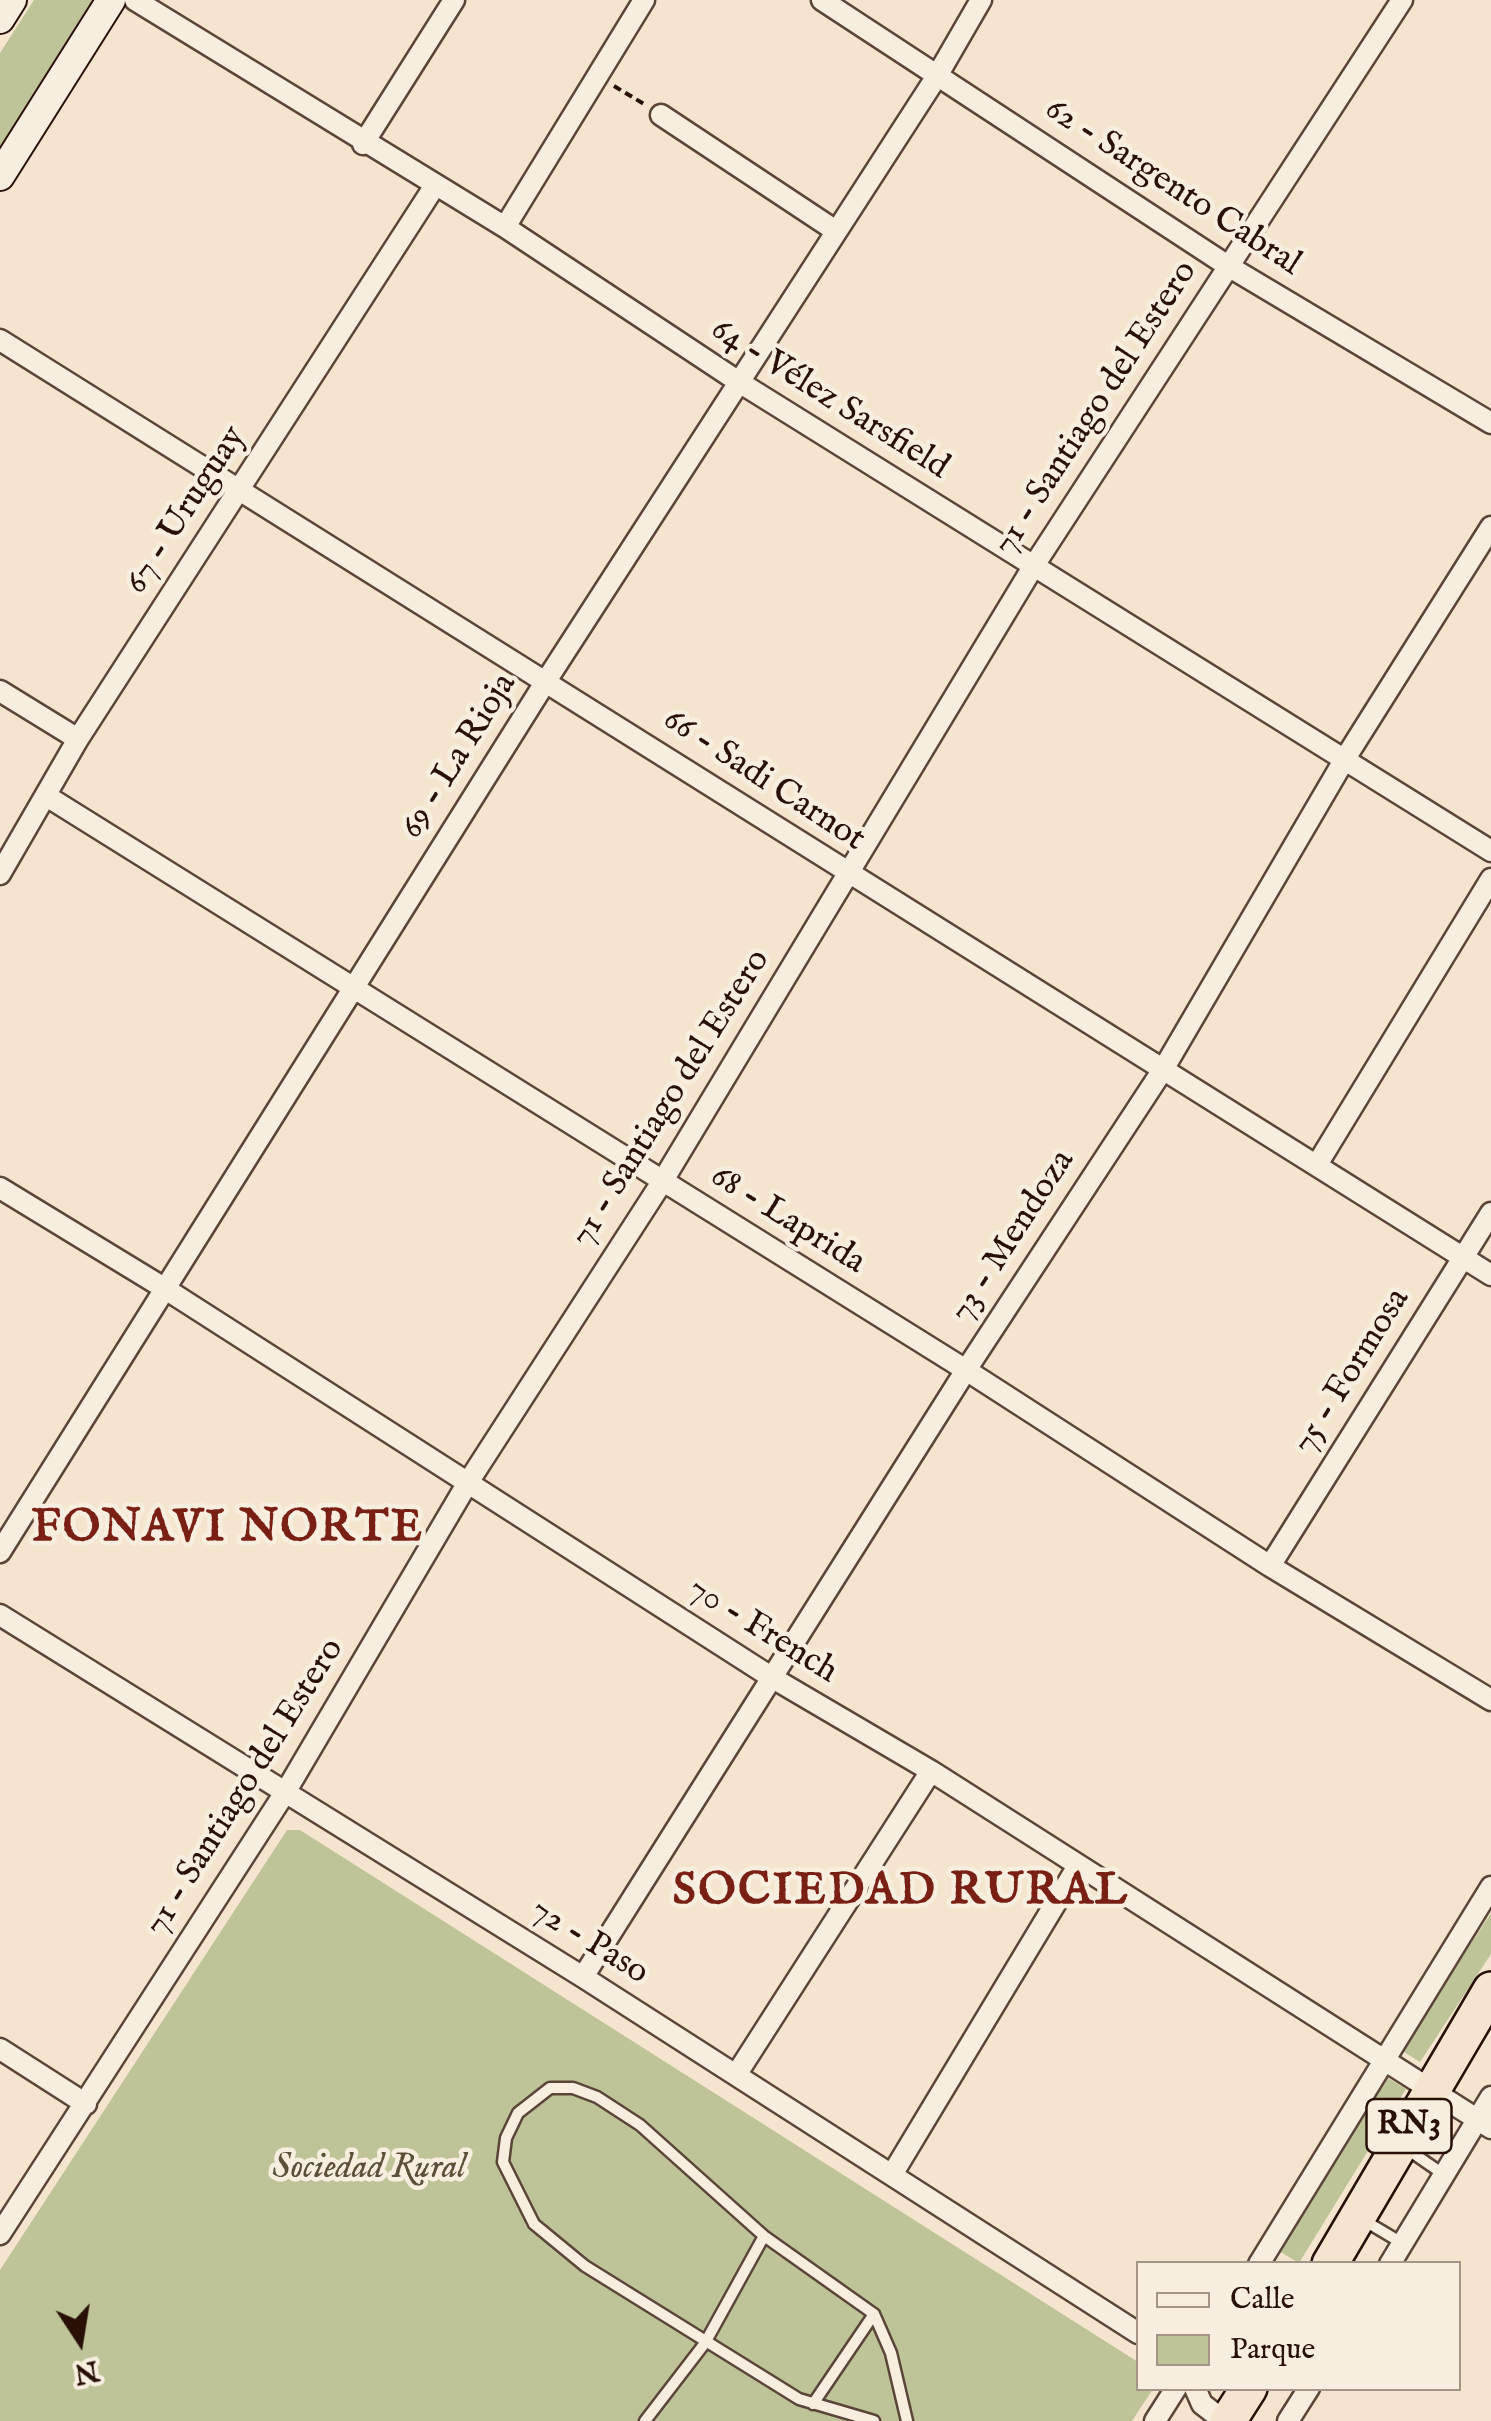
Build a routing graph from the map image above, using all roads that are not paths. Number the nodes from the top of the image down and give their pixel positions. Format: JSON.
{"nodes":[{"id":1,"x":12,"y":0,"type":"edge"},
{"id":2,"x":111,"y":0,"type":"edge"},
{"id":3,"x":135,"y":0,"type":"edge"},
{"id":4,"x":454,"y":0,"type":"edge"},
{"id":5,"x":644,"y":0,"type":"edge"},
{"id":6,"x":822,"y":0,"type":"edge"},
{"id":7,"x":980,"y":0,"type":"edge"},
{"id":8,"x":1402,"y":0,"type":"edge"},
{"id":9,"x":0,"y":19,"type":"edge"},
{"id":10,"x":937,"y":76,"type":"junction"},
{"id":11,"x":660,"y":115,"type":"road end"},
{"id":12,"x":363,"y":144,"type":"junction"},
{"id":13,"x":0,"y":176,"type":"edge"},
{"id":14,"x":434,"y":186,"type":"junction"},
{"id":15,"x":505,"y":227,"type":"junction"},
{"id":16,"x":834,"y":230,"type":"junction"},
{"id":17,"x":1228,"y":266,"type":"junction"},
{"id":18,"x":0,"y":340,"type":"edge"},
{"id":19,"x":739,"y":382,"type":"junction"},
{"id":20,"x":1491,"y":424,"type":"edge"},
{"id":21,"x":240,"y":490,"type":"junction"},
{"id":22,"x":1491,"y":527,"type":"edge"},
{"id":23,"x":1034,"y":568,"type":"junction"},
{"id":24,"x":546,"y":680,"type":"junction"},
{"id":25,"x":0,"y":690,"type":"edge"},
{"id":26,"x":78,"y":739,"type":"junction"},
{"id":27,"x":1346,"y":757,"type":"junction"},
{"id":28,"x":48,"y":797,"type":"junction"},
{"id":29,"x":1491,"y":850,"type":"edge"},
{"id":30,"x":0,"y":874,"type":"edge"},
{"id":31,"x":846,"y":874,"type":"junction"},
{"id":32,"x":1491,"y":879,"type":"edge"},
{"id":33,"x":354,"y":987,"type":"junction"},
{"id":34,"x":1164,"y":1068,"type":"junction"},
{"id":35,"x":1318,"y":1162,"type":"junction"},
{"id":36,"x":662,"y":1182,"type":"junction"},
{"id":37,"x":0,"y":1188,"type":"edge"},
{"id":38,"x":1491,"y":1212,"type":"edge"},
{"id":39,"x":1463,"y":1258,"type":"junction"},
{"id":40,"x":1491,"y":1275,"type":"edge"},
{"id":41,"x":164,"y":1288,"type":"junction"},
{"id":42,"x":966,"y":1370,"type":"junction"},
{"id":43,"x":466,"y":1484,"type":"junction"},
{"id":44,"x":0,"y":1552,"type":"edge"},
{"id":45,"x":1270,"y":1566,"type":"junction"},
{"id":46,"x":0,"y":1615,"type":"edge"},
{"id":47,"x":770,"y":1677,"type":"junction"},
{"id":48,"x":1491,"y":1700,"type":"edge"},
{"id":49,"x":932,"y":1770,"type":"junction"},
{"id":50,"x":286,"y":1792,"type":"junction"},
{"id":51,"x":1078,"y":1866,"type":"junction"},
{"id":52,"x":1491,"y":1887,"type":"edge"},
{"id":53,"x":583,"y":1977,"type":"junction"},
{"id":54,"x":1491,"y":1990,"type":"edge"},
{"id":55,"x":0,"y":2048,"type":"edge"},
{"id":56,"x":1382,"y":2059,"type":"junction"},
{"id":57,"x":736,"y":2076,"type":"junction"},
{"id":58,"x":1428,"y":2091,"type":"junction"},
{"id":59,"x":1491,"y":2097,"type":"edge"},
{"id":60,"x":86,"y":2104,"type":"junction"},
{"id":61,"x":1484,"y":2124,"type":"edge"},
{"id":62,"x":1399,"y":2143,"type":"junction"},
{"id":63,"x":893,"y":2172,"type":"junction"},
{"id":64,"x":1444,"y":2174,"type":"junction"},
{"id":65,"x":1358,"y":2217,"type":"junction"},
{"id":66,"x":0,"y":2234,"type":"edge"},
{"id":67,"x":764,"y":2236,"type":"junction"},
{"id":68,"x":1402,"y":2244,"type":"junction"},
{"id":69,"x":1266,"y":2261,"type":"edge"},
{"id":70,"x":1332,"y":2261,"type":"edge"},
{"id":71,"x":1392,"y":2261,"type":"edge"},
{"id":72,"x":874,"y":2314,"type":"junction"},
{"id":73,"x":1136,"y":2332,"type":"edge"},
{"id":74,"x":705,"y":2343,"type":"junction"},
{"id":75,"x":1174,"y":2391,"type":"edge"},
{"id":76,"x":1196,"y":2391,"type":"edge"},
{"id":77,"x":1247,"y":2391,"type":"edge"},
{"id":78,"x":1307,"y":2391,"type":"edge"},
{"id":79,"x":812,"y":2404,"type":"junction"},
{"id":80,"x":645,"y":2421,"type":"edge"},
{"id":81,"x":874,"y":2421,"type":"edge"},
{"id":82,"x":907,"y":2421,"type":"edge"},
{"id":83,"x":1155,"y":2421,"type":"edge"},
{"id":84,"x":1226,"y":2421,"type":"edge"},
{"id":85,"x":1288,"y":2421,"type":"edge"}],
"edges":[{"from":1,"to":9,"type":"main road"},
{"from":2,"to":13,"type":"main road"},
{"from":3,"to":12,"type":"street","name":"64 - Vélez Sarsfield"},
{"from":4,"to":12,"type":"street"},
{"from":5,"to":15,"type":"street"},
{"from":6,"to":10,"type":"street","name":"62 - Sargento Cabral"},
{"from":7,"to":10,"type":"street","name":"69 - La Rioja"},
{"from":8,"to":17,"type":"street","name":"71 - Santiago del Estero"},
{"from":10,"to":16,"type":"street","name":"69 - La Rioja"},
{"from":10,"to":17,"type":"street","name":"62 - Sargento Cabral"},
{"from":11,"to":16,"type":"street"},
{"from":12,"to":14,"type":"street","name":"64 - Vélez Sarsfield"},
{"from":14,"to":15,"type":"street","name":"64 - Vélez Sarsfield"},
{"from":14,"to":21,"type":"street","name":"67 - Uruguay"},
{"from":15,"to":19,"type":"street","name":"64 - Vélez Sarsfield"},
{"from":16,"to":19,"type":"street","name":"69 - La Rioja"},
{"from":17,"to":20,"type":"street","name":"62 - Sargento Cabral"},
{"from":17,"to":23,"type":"street","name":"71 - Santiago del Estero"},
{"from":18,"to":21,"type":"street","name":"66 - Sadi Carnot"},
{"from":19,"to":23,"type":"street","name":"64 - Vélez Sarsfield"},
{"from":19,"to":24,"type":"street","name":"69 - La Rioja"},
{"from":21,"to":24,"type":"street","name":"66 - Sadi Carnot"},
{"from":21,"to":26,"type":"street","name":"67 - Uruguay"},
{"from":22,"to":27,"type":"street","name":"73 - Mendoza"},
{"from":23,"to":27,"type":"street","name":"64 - Vélez Sarsfield"},
{"from":23,"to":31,"type":"street","name":"71 - Santiago del Estero"},
{"from":24,"to":31,"type":"street","name":"66 - Sadi Carnot"},
{"from":24,"to":33,"type":"street","name":"69 - La Rioja"},
{"from":25,"to":26,"type":"street"},
{"from":26,"to":28,"type":"street","name":"67 - Uruguay"},
{"from":27,"to":29,"type":"street","name":"64 - Vélez Sarsfield"},
{"from":27,"to":34,"type":"street","name":"73 - Mendoza"},
{"from":28,"to":30,"type":"street","name":"67 - Uruguay"},
{"from":28,"to":33,"type":"street","name":"68 - Laprida"},
{"from":31,"to":34,"type":"street","name":"66 - Sadi Carnot"},
{"from":31,"to":36,"type":"street","name":"71 - Santiago del Estero"},
{"from":32,"to":35,"type":"street"},
{"from":33,"to":36,"type":"street","name":"68 - Laprida"},
{"from":33,"to":41,"type":"street","name":"69 - La Rioja"},
{"from":34,"to":35,"type":"street","name":"66 - Sadi Carnot"},
{"from":34,"to":42,"type":"street","name":"73 - Mendoza"},
{"from":35,"to":39,"type":"street","name":"66 - Sadi Carnot"},
{"from":36,"to":42,"type":"street","name":"68 - Laprida"},
{"from":36,"to":43,"type":"street","name":"71 - Santiago del Estero"},
{"from":37,"to":41,"type":"street","name":"70 - French"},
{"from":38,"to":39,"type":"street","name":"75 - Formosa"},
{"from":39,"to":40,"type":"street","name":"66 - Sadi Carnot"},
{"from":39,"to":45,"type":"street","name":"75 - Formosa"},
{"from":41,"to":43,"type":"street","name":"70 - French"},
{"from":41,"to":44,"type":"street","name":"69 - La Rioja"},
{"from":42,"to":45,"type":"street","name":"68 - Laprida"},
{"from":42,"to":47,"type":"street","name":"73 - Mendoza"},
{"from":43,"to":47,"type":"street","name":"70 - French"},
{"from":43,"to":50,"type":"street","name":"71 - Santiago del Estero"},
{"from":45,"to":48,"type":"street","name":"68 - Laprida"},
{"from":46,"to":50,"type":"street","name":"72 - Paso"},
{"from":47,"to":49,"type":"street","name":"70 - French"},
{"from":47,"to":53,"type":"street","name":"73 - Mendoza"},
{"from":49,"to":51,"type":"street","name":"70 - French"},
{"from":49,"to":57,"type":"street"},
{"from":50,"to":53,"type":"street","name":"72 - Paso"},
{"from":50,"to":60,"type":"street","name":"71 - Santiago del Estero"},
{"from":51,"to":56,"type":"street","name":"70 - French"},
{"from":51,"to":63,"type":"street"},
{"from":52,"to":56,"type":"street"},
{"from":53,"to":57,"type":"street","name":"72 - Paso"},
{"from":54,"to":58,"type":"highway","number":"RN3"},
{"from":55,"to":60,"type":"street"},
{"from":56,"to":58,"type":"street","name":"70 - French"},
{"from":56,"to":69,"type":"street"},
{"from":57,"to":63,"type":"street","name":"72 - Paso"},
{"from":58,"to":61,"type":"street","name":"70 - French"},
{"from":58,"to":62,"type":"highway","number":"RN3"},
{"from":59,"to":61,"type":"street"},
{"from":60,"to":66,"type":"street","name":"71 - Santiago del Estero"},
{"from":61,"to":64,"type":"street"},
{"from":62,"to":64,"type":"lane"},
{"from":62,"to":65,"type":"highway","number":"RN3"},
{"from":63,"to":73,"type":"street","name":"72 - Paso"},
{"from":64,"to":68,"type":"street"},
{"from":65,"to":68,"type":"lane"},
{"from":65,"to":70,"type":"highway","number":"RN3"},
{"from":67,"to":72,"type":"lane"},
{"from":67,"to":74,"type":"lane"},
{"from":67,"to":74,"type":"lane"},
{"from":68,"to":71,"type":"street"},
{"from":72,"to":79,"type":"lane"},
{"from":72,"to":82,"type":"lane"},
{"from":74,"to":79,"type":"lane"},
{"from":74,"to":80,"type":"lane"},
{"from":75,"to":83,"type":"street"},
{"from":76,"to":84,"type":"street"},
{"from":77,"to":84,"type":"highway"},
{"from":78,"to":85,"type":"street"},
{"from":79,"to":81,"type":"lane"}]}
